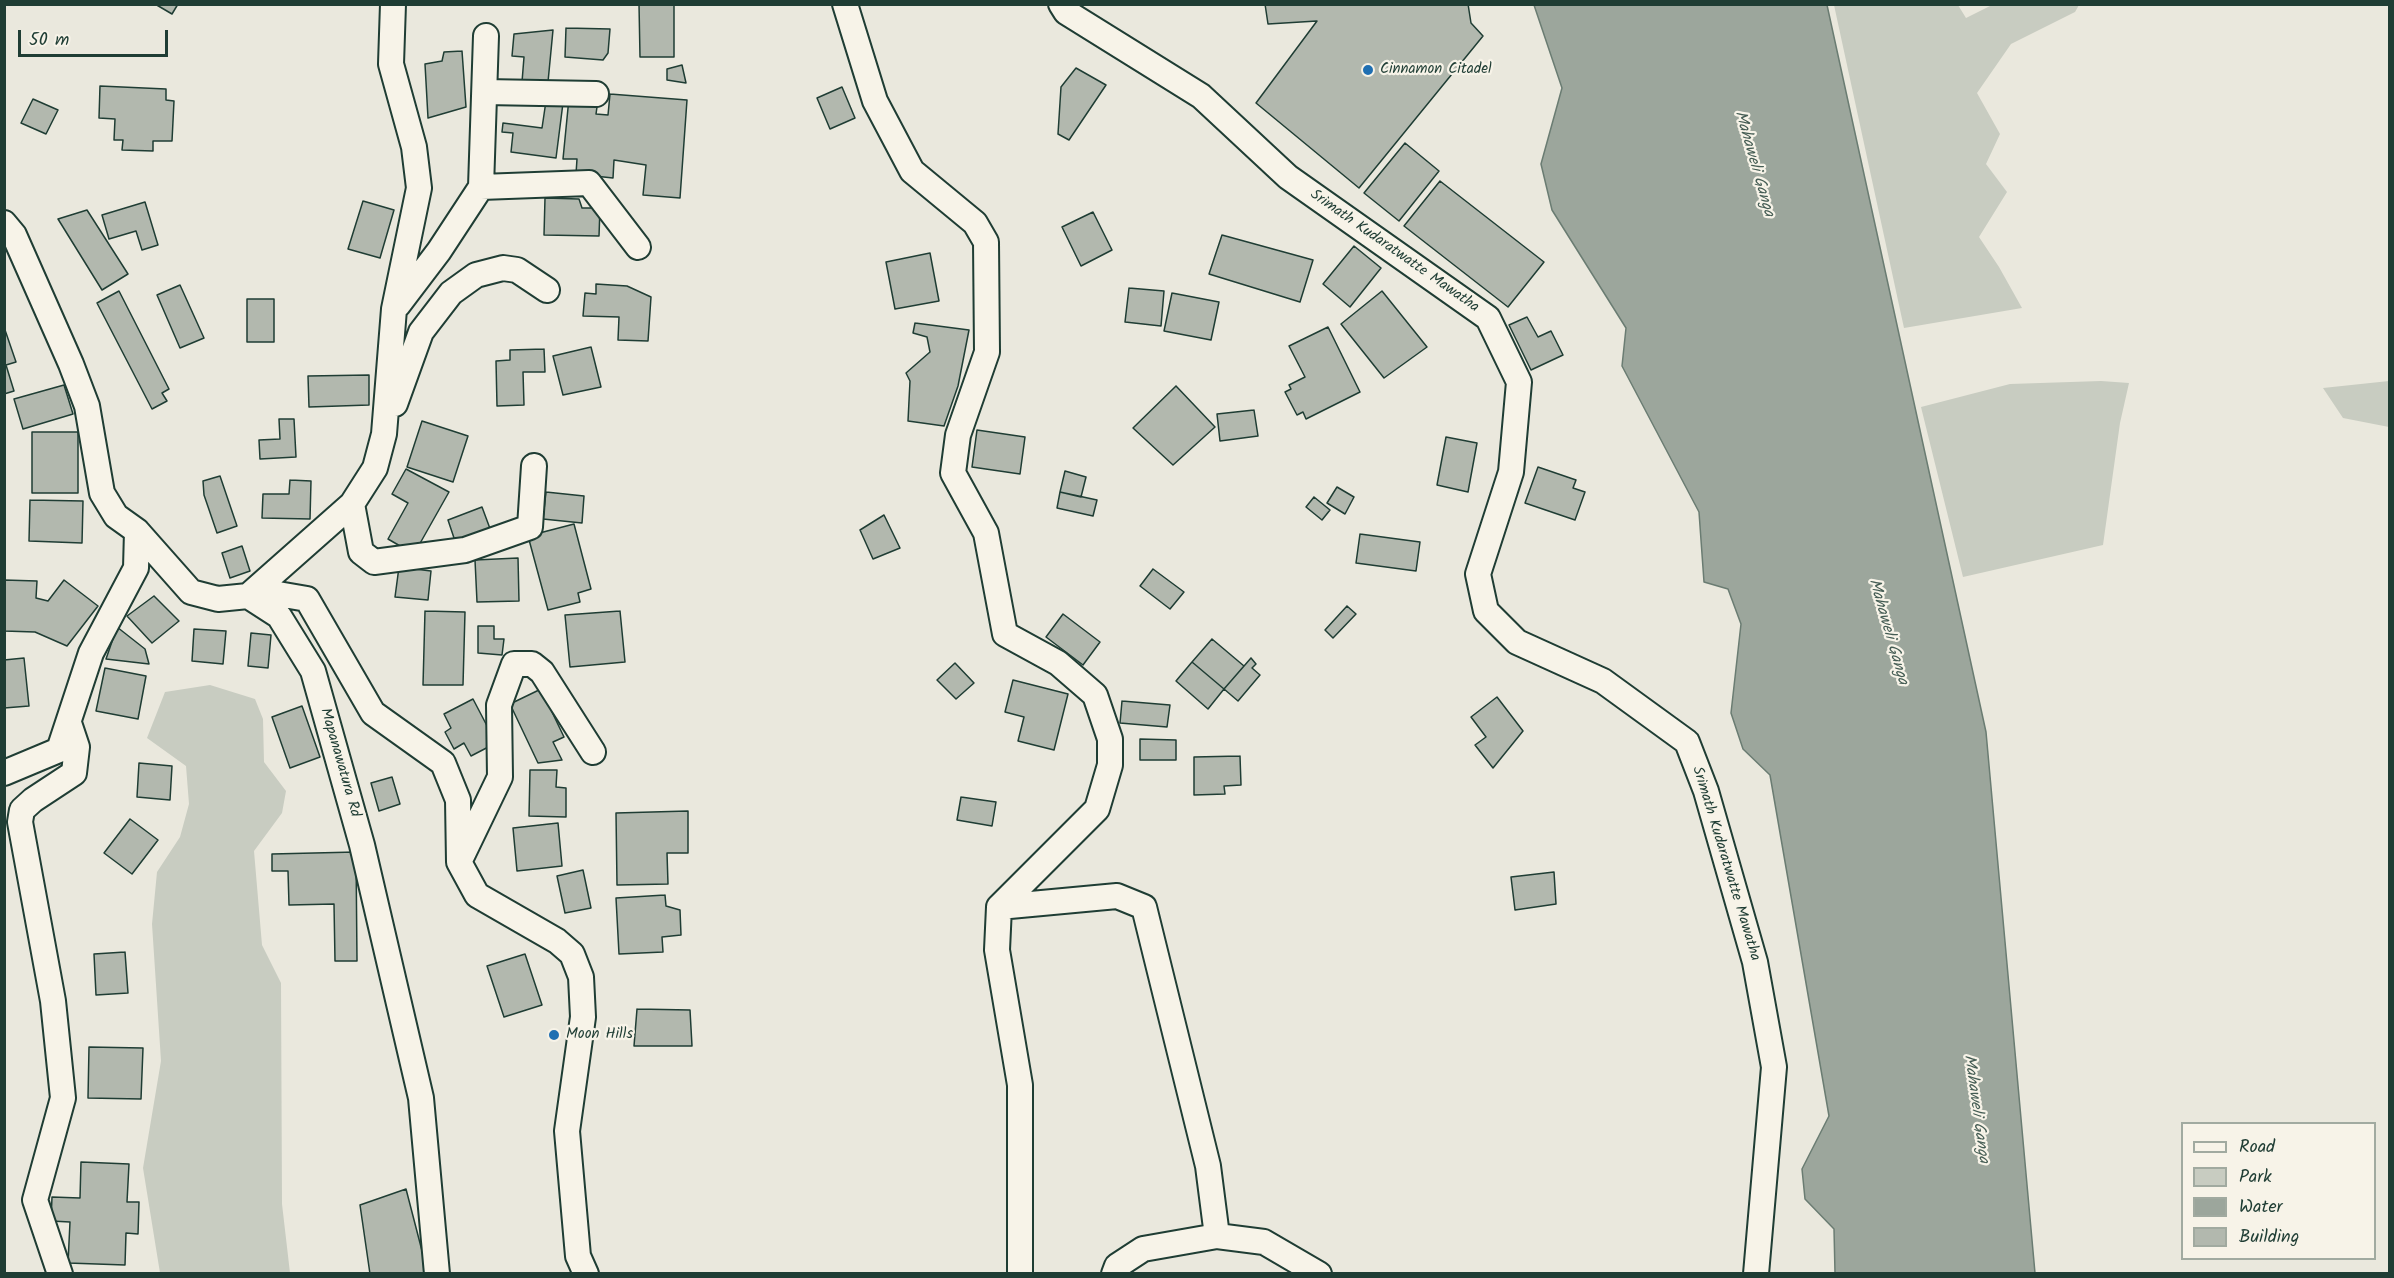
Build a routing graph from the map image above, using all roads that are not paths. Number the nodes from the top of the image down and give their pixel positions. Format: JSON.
{"nodes":[{"id":1,"x":393,"y":4,"type":"edge"},
{"id":2,"x":845,"y":4,"type":"edge"},
{"id":3,"x":1061,"y":4,"type":"edge"},
{"id":4,"x":486,"y":36,"type":"dead end"},
{"id":5,"x":484,"y":92,"type":"junction"},
{"id":6,"x":596,"y":94,"type":"dead end"},
{"id":7,"x":481,"y":187,"type":"junction"},
{"id":8,"x":8,"y":231,"type":"edge"},
{"id":9,"x":638,"y":247,"type":"dead end"},
{"id":10,"x":547,"y":290,"type":"dead end"},
{"id":11,"x":394,"y":309,"type":"junction"},
{"id":12,"x":384,"y":434,"type":"junction"},
{"id":13,"x":534,"y":466,"type":"dead end"},
{"id":14,"x":352,"y":504,"type":"junction"},
{"id":15,"x":137,"y":531,"type":"junction"},
{"id":16,"x":248,"y":596,"type":"junction"},
{"id":17,"x":69,"y":723,"type":"junction"},
{"id":18,"x":593,"y":752,"type":"dead end"},
{"id":19,"x":4,"y":773,"type":"edge"},
{"id":20,"x":459,"y":862,"type":"junction"},
{"id":21,"x":999,"y":907,"type":"junction"},
{"id":22,"x":1217,"y":1236,"type":"junction"},
{"id":23,"x":60,"y":1274,"type":"edge"},
{"id":24,"x":437,"y":1274,"type":"edge"},
{"id":25,"x":586,"y":1274,"type":"edge"},
{"id":26,"x":1020,"y":1274,"type":"edge"},
{"id":27,"x":1114,"y":1274,"type":"edge"},
{"id":28,"x":1319,"y":1274,"type":"edge"},
{"id":29,"x":1756,"y":1274,"type":"edge"}],
"edges":[{"from":1,"to":11,"type":"street"},
{"from":2,"to":21,"type":"street"},
{"from":3,"to":29,"type":"street","name":"Srimath Kudaratwatte Mawatha"},
{"from":4,"to":5,"type":"street"},
{"from":5,"to":6,"type":"street"},
{"from":5,"to":7,"type":"street"},
{"from":7,"to":9,"type":"street"},
{"from":7,"to":11,"type":"street"},
{"from":8,"to":15,"type":"street"},
{"from":10,"to":12,"type":"street"},
{"from":11,"to":12,"type":"street"},
{"from":12,"to":14,"type":"street"},
{"from":13,"to":14,"type":"street"},
{"from":14,"to":16,"type":"street"},
{"from":15,"to":16,"type":"street"},
{"from":15,"to":17,"type":"street"},
{"from":16,"to":20,"type":"street"},
{"from":16,"to":24,"type":"street","name":"Mapanawatura Rd"},
{"from":17,"to":19,"type":"street"},
{"from":17,"to":23,"type":"street"},
{"from":18,"to":20,"type":"street"},
{"from":20,"to":25,"type":"street"},
{"from":21,"to":22,"type":"street"},
{"from":21,"to":26,"type":"street"},
{"from":22,"to":27,"type":"street"},
{"from":22,"to":28,"type":"street"}]}
